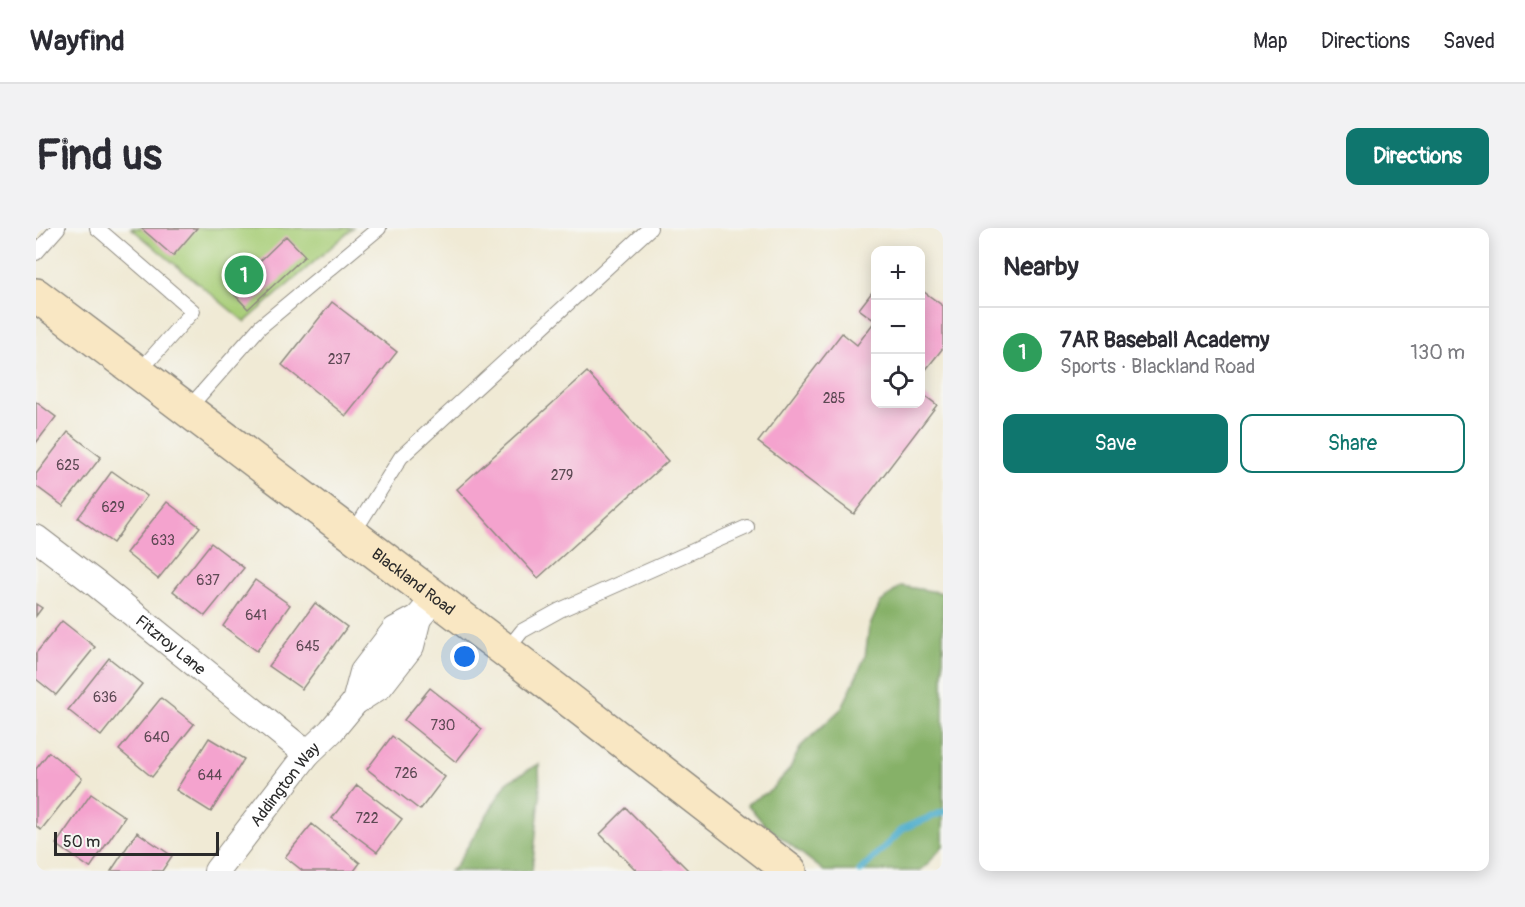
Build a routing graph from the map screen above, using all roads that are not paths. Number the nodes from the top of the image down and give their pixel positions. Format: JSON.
{"nodes":[{"id":1,"x":58,"y":228,"type":"edge"},
{"id":2,"x":97,"y":228,"type":"edge"},
{"id":3,"x":379,"y":228,"type":"edge"},
{"id":4,"x":650,"y":228,"type":"edge"},
{"id":5,"x":36,"y":252,"type":"edge"},
{"id":6,"x":36,"y":295,"type":"edge"},
{"id":7,"x":138,"y":373,"type":"junction"},
{"id":8,"x":187,"y":410,"type":"junction"},
{"id":9,"x":747,"y":527,"type":"dead end"},
{"id":10,"x":352,"y":535,"type":"junction"},
{"id":11,"x":36,"y":538,"type":"edge"},
{"id":12,"x":427,"y":608,"type":"junction"},
{"id":13,"x":506,"y":651,"type":"junction"},
{"id":14,"x":307,"y":754,"type":"junction"},
{"id":15,"x":218,"y":871,"type":"edge"},
{"id":16,"x":790,"y":871,"type":"edge"}],
"edges":[{"from":1,"to":5,"type":"lane"},
{"from":2,"to":7,"type":"lane"},
{"from":3,"to":8,"type":"lane"},
{"from":4,"to":10,"type":"lane"},
{"from":6,"to":7,"type":"street","name":"Blackland Road"},
{"from":7,"to":8,"type":"street","name":"Blackland Road"},
{"from":8,"to":10,"type":"street","name":"Blackland Road"},
{"from":9,"to":13,"type":"lane"},
{"from":10,"to":12,"type":"street","name":"Blackland Road"},
{"from":11,"to":14,"type":"street","name":"Fitzroy Lane"},
{"from":12,"to":13,"type":"street","name":"Blackland Road"},
{"from":12,"to":14,"type":"street","name":"Addington Way"},
{"from":13,"to":16,"type":"street","name":"Blackland Road"},
{"from":14,"to":15,"type":"street","name":"Addington Way"}]}
